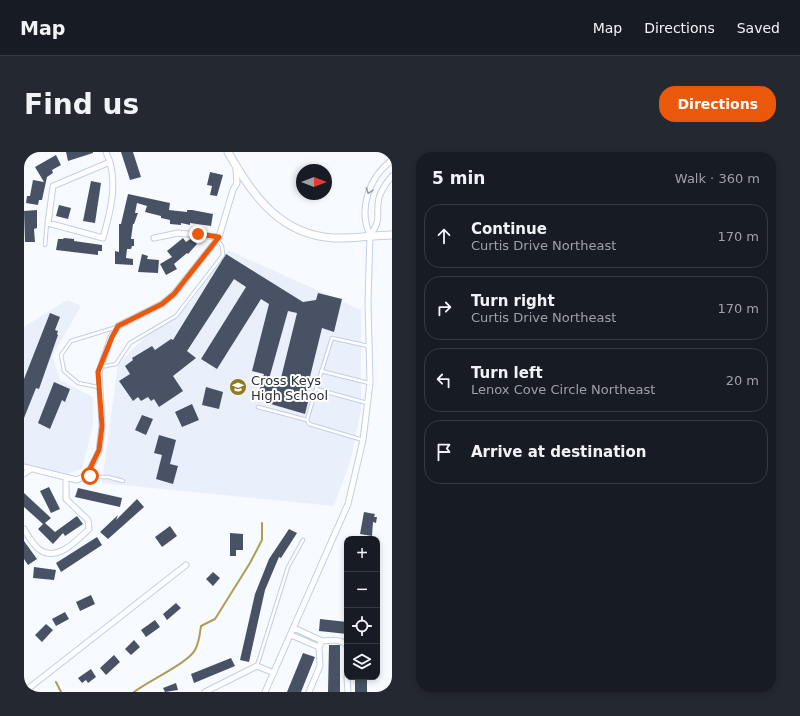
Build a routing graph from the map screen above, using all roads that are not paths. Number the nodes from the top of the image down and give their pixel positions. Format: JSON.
{"nodes":[{"id":1,"x":106,"y":152,"type":"edge"},
{"id":2,"x":228,"y":152,"type":"edge"},
{"id":3,"x":392,"y":160,"type":"edge"},
{"id":4,"x":110,"y":162,"type":"junction"},
{"id":5,"x":236,"y":169,"type":"junction"},
{"id":6,"x":392,"y":176,"type":"edge"},
{"id":7,"x":48,"y":223,"type":"junction"},
{"id":8,"x":370,"y":235,"type":"junction"},
{"id":9,"x":392,"y":235,"type":"edge"},
{"id":10,"x":154,"y":238,"type":"dead end"},
{"id":11,"x":218,"y":238,"type":"junction"},
{"id":12,"x":46,"y":245,"type":"dead end"},
{"id":13,"x":118,"y":326,"type":"junction"},
{"id":14,"x":369,"y":346,"type":"junction"},
{"id":15,"x":100,"y":367,"type":"junction"},
{"id":16,"x":321,"y":370,"type":"junction"},
{"id":17,"x":370,"y":383,"type":"junction"},
{"id":18,"x":98,"y":387,"type":"junction"},
{"id":19,"x":316,"y":389,"type":"junction"},
{"id":20,"x":368,"y":403,"type":"junction"},
{"id":21,"x":258,"y":407,"type":"dead end"},
{"id":22,"x":307,"y":420,"type":"junction"},
{"id":23,"x":364,"y":440,"type":"junction"},
{"id":24,"x":24,"y":467,"type":"edge"},
{"id":25,"x":31,"y":469,"type":"junction"},
{"id":26,"x":24,"y":474,"type":"edge"},
{"id":27,"x":87,"y":475,"type":"junction"},
{"id":28,"x":66,"y":478,"type":"junction"},
{"id":29,"x":123,"y":481,"type":"dead end"},
{"id":30,"x":24,"y":529,"type":"edge"},
{"id":31,"x":303,"y":540,"type":"dead end"},
{"id":32,"x":186,"y":565,"type":"dead end"},
{"id":33,"x":294,"y":628,"type":"junction"},
{"id":34,"x":291,"y":635,"type":"junction"},
{"id":35,"x":322,"y":640,"type":"junction"},
{"id":36,"x":346,"y":644,"type":"edge"},
{"id":37,"x":319,"y":647,"type":"junction"},
{"id":38,"x":257,"y":666,"type":"junction"},
{"id":39,"x":274,"y":673,"type":"junction"},
{"id":40,"x":348,"y":680,"type":"edge"},
{"id":41,"x":24,"y":692,"type":"edge"},
{"id":42,"x":205,"y":692,"type":"edge"},
{"id":43,"x":265,"y":692,"type":"edge"},
{"id":44,"x":309,"y":692,"type":"edge"},
{"id":45,"x":348,"y":692,"type":"edge"}],
"edges":[{"from":1,"to":4,"type":"street"},
{"from":2,"to":5,"type":"main road"},
{"from":3,"to":8,"type":"street","one_way":true},
{"from":4,"to":7,"type":"street"},
{"from":4,"to":7,"type":"street"},
{"from":5,"to":8,"type":"main road"},
{"from":5,"to":11,"type":"street"},
{"from":6,"to":8,"type":"street"},
{"from":7,"to":12,"type":"lane"},
{"from":8,"to":9,"type":"main road"},
{"from":8,"to":14,"type":"street"},
{"from":10,"to":11,"type":"street"},
{"from":11,"to":13,"type":"street"},
{"from":11,"to":15,"type":"lane"},
{"from":13,"to":15,"type":"street"},
{"from":13,"to":18,"type":"lane"},
{"from":14,"to":16,"type":"lane"},
{"from":14,"to":17,"type":"street"},
{"from":15,"to":18,"type":"street"},
{"from":16,"to":17,"type":"lane"},
{"from":16,"to":19,"type":"lane"},
{"from":17,"to":20,"type":"street"},
{"from":18,"to":27,"type":"street"},
{"from":19,"to":20,"type":"lane"},
{"from":19,"to":22,"type":"lane"},
{"from":20,"to":23,"type":"street"},
{"from":21,"to":22,"type":"lane"},
{"from":22,"to":23,"type":"lane"},
{"from":23,"to":33,"type":"street"},
{"from":24,"to":25,"type":"street"},
{"from":25,"to":26,"type":"street"},
{"from":25,"to":28,"type":"street"},
{"from":27,"to":28,"type":"street"},
{"from":27,"to":29,"type":"lane"},
{"from":28,"to":30,"type":"street"},
{"from":31,"to":38,"type":"lane"},
{"from":32,"to":41,"type":"street"},
{"from":33,"to":34,"type":"street"},
{"from":33,"to":35,"type":"street"},
{"from":34,"to":37,"type":"street"},
{"from":34,"to":39,"type":"street"},
{"from":35,"to":36,"type":"street"},
{"from":35,"to":37,"type":"street"},
{"from":37,"to":44,"type":"street"},
{"from":38,"to":39,"type":"street"},
{"from":38,"to":42,"type":"street"},
{"from":39,"to":43,"type":"street"},
{"from":40,"to":45,"type":"street"}]}
